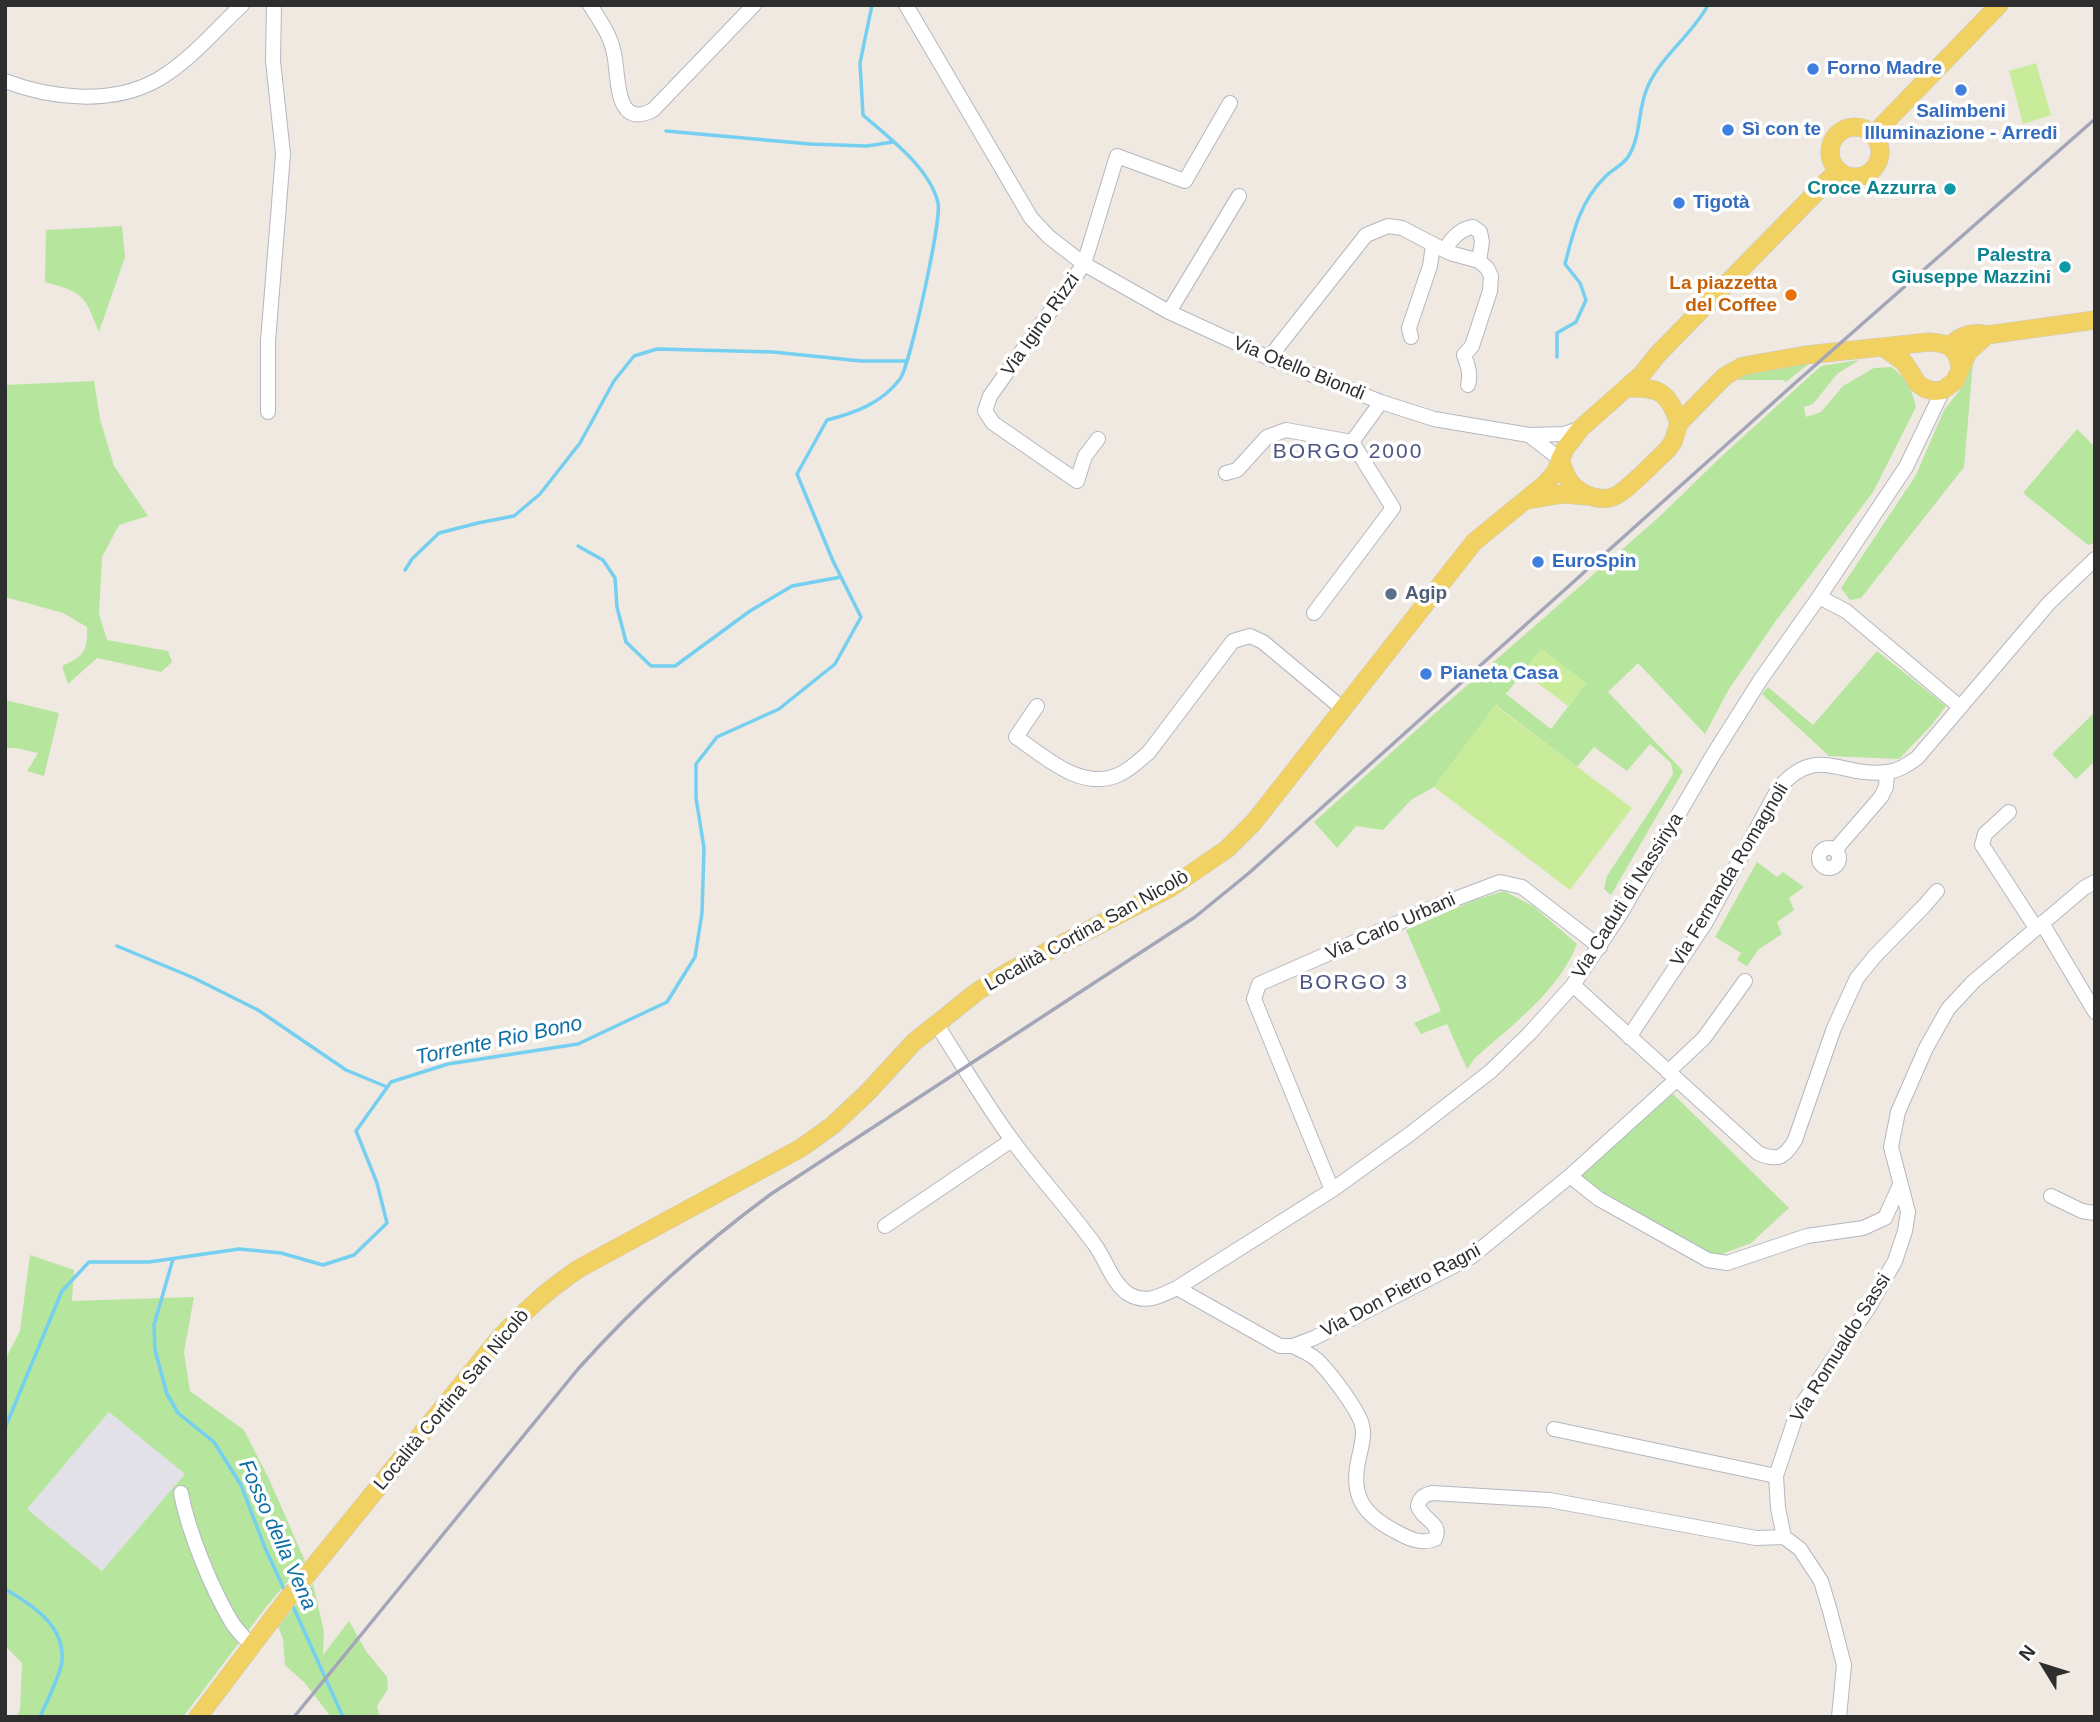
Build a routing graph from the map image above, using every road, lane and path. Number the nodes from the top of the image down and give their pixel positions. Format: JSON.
{"nodes":[{"id":1,"x":242,"y":5,"type":"edge"},
{"id":2,"x":274,"y":5,"type":"edge"},
{"id":3,"x":590,"y":5,"type":"edge"},
{"id":4,"x":754,"y":5,"type":"edge"},
{"id":5,"x":906,"y":5,"type":"edge"},
{"id":6,"x":1998,"y":5,"type":"edge"},
{"id":7,"x":5,"y":81,"type":"edge"},
{"id":8,"x":1230,"y":103,"type":"dead end"},
{"id":9,"x":1873,"y":135,"type":"junction"},
{"id":10,"x":1838,"y":170,"type":"junction"},
{"id":11,"x":1240,"y":196,"type":"dead end"},
{"id":12,"x":1439,"y":248,"type":"junction"},
{"id":13,"x":1479,"y":261,"type":"junction"},
{"id":14,"x":1084,"y":264,"type":"junction"},
{"id":15,"x":1169,"y":313,"type":"junction"},
{"id":16,"x":2095,"y":320,"type":"edge"},
{"id":17,"x":1987,"y":335,"type":"junction"},
{"id":18,"x":1411,"y":337,"type":"dead end"},
{"id":19,"x":1925,"y":343,"type":"junction"},
{"id":20,"x":1949,"y":346,"type":"junction"},
{"id":21,"x":1883,"y":347,"type":"junction"},
{"id":22,"x":1658,"y":354,"type":"junction"},
{"id":23,"x":1269,"y":358,"type":"junction"},
{"id":24,"x":1960,"y":367,"type":"junction"},
{"id":25,"x":1468,"y":385,"type":"dead end"},
{"id":26,"x":1927,"y":385,"type":"junction"},
{"id":27,"x":1628,"y":388,"type":"junction"},
{"id":28,"x":1710,"y":390,"type":"junction"},
{"id":29,"x":1663,"y":395,"type":"junction"},
{"id":30,"x":1381,"y":402,"type":"junction"},
{"id":31,"x":268,"y":412,"type":"dead end"},
{"id":32,"x":1679,"y":423,"type":"junction"},
{"id":33,"x":1581,"y":428,"type":"junction"},
{"id":34,"x":1529,"y":435,"type":"junction"},
{"id":35,"x":1098,"y":439,"type":"dead end"},
{"id":36,"x":1352,"y":442,"type":"junction"},
{"id":37,"x":1560,"y":459,"type":"junction"},
{"id":38,"x":1226,"y":473,"type":"dead end"},
{"id":39,"x":1591,"y":497,"type":"junction"},
{"id":40,"x":1527,"y":500,"type":"junction"},
{"id":41,"x":2095,"y":559,"type":"edge"},
{"id":42,"x":1819,"y":597,"type":"junction"},
{"id":43,"x":1314,"y":613,"type":"dead end"},
{"id":44,"x":1037,"y":706,"type":"dead end"},
{"id":45,"x":1960,"y":707,"type":"junction"},
{"id":46,"x":1343,"y":709,"type":"junction"},
{"id":47,"x":1887,"y":772,"type":"junction"},
{"id":48,"x":2009,"y":812,"type":"dead end"},
{"id":49,"x":1835,"y":850,"type":"dead end"},
{"id":50,"x":2095,"y":882,"type":"edge"},
{"id":51,"x":1937,"y":891,"type":"dead end"},
{"id":52,"x":2039,"y":926,"type":"junction"},
{"id":53,"x":1600,"y":947,"type":"junction"},
{"id":54,"x":1745,"y":981,"type":"dead end"},
{"id":55,"x":1573,"y":985,"type":"junction"},
{"id":56,"x":2095,"y":1012,"type":"edge"},
{"id":57,"x":938,"y":1022,"type":"junction"},
{"id":58,"x":1629,"y":1037,"type":"junction"},
{"id":59,"x":1672,"y":1076,"type":"junction"},
{"id":60,"x":1012,"y":1140,"type":"junction"},
{"id":61,"x":1570,"y":1176,"type":"junction"},
{"id":62,"x":1900,"y":1185,"type":"junction"},
{"id":63,"x":1332,"y":1190,"type":"junction"},
{"id":64,"x":2052,"y":1196,"type":"dead end"},
{"id":65,"x":2095,"y":1213,"type":"edge"},
{"id":66,"x":885,"y":1226,"type":"dead end"},
{"id":67,"x":1177,"y":1288,"type":"junction"},
{"id":68,"x":1293,"y":1346,"type":"junction"},
{"id":69,"x":1554,"y":1429,"type":"dead end"},
{"id":70,"x":1776,"y":1476,"type":"junction"},
{"id":71,"x":181,"y":1493,"type":"dead end"},
{"id":72,"x":1784,"y":1536,"type":"junction"},
{"id":73,"x":252,"y":1646,"type":"junction"},
{"id":74,"x":198,"y":1717,"type":"edge"},
{"id":75,"x":1839,"y":1717,"type":"edge"}],
"edges":[{"from":1,"to":7,"type":"street"},
{"from":2,"to":31,"type":"street"},
{"from":3,"to":4,"type":"street"},
{"from":5,"to":14,"type":"street","name":"Via Otello Biondi"},
{"from":6,"to":9,"type":"main road"},
{"from":8,"to":14,"type":"street","name":"Via Igino Rizzi"},
{"from":9,"to":10,"type":"main road"},
{"from":9,"to":10,"type":"main road"},
{"from":10,"to":22,"type":"main road"},
{"from":11,"to":15,"type":"street"},
{"from":12,"to":13,"type":"street"},
{"from":12,"to":13,"type":"street"},
{"from":12,"to":18,"type":"street"},
{"from":12,"to":23,"type":"street"},
{"from":13,"to":25,"type":"street"},
{"from":14,"to":15,"type":"street","name":"Via Otello Biondi"},
{"from":14,"to":35,"type":"street","name":"Via Igino Rizzi"},
{"from":15,"to":23,"type":"street","name":"Via Otello Biondi"},
{"from":16,"to":17,"type":"main road"},
{"from":17,"to":20,"type":"main road"},
{"from":17,"to":24,"type":"main road"},
{"from":19,"to":20,"type":"main road"},
{"from":19,"to":21,"type":"main road"},
{"from":19,"to":26,"type":"main road"},
{"from":20,"to":24,"type":"main road"},
{"from":21,"to":26,"type":"main road"},
{"from":21,"to":28,"type":"main road"},
{"from":22,"to":27,"type":"main road"},
{"from":22,"to":29,"type":"main road"},
{"from":23,"to":30,"type":"street","name":"Via Otello Biondi"},
{"from":24,"to":26,"type":"main road"},
{"from":26,"to":42,"type":"street","name":"Via Caduti di Nassiriya"},
{"from":27,"to":29,"type":"main road"},
{"from":27,"to":33,"type":"main road"},
{"from":28,"to":29,"type":"main road"},
{"from":28,"to":32,"type":"main road"},
{"from":29,"to":32,"type":"main road"},
{"from":30,"to":34,"type":"street","name":"Via Otello Biondi"},
{"from":30,"to":36,"type":"street"},
{"from":32,"to":39,"type":"main road"},
{"from":33,"to":34,"type":"street","name":"Via Otello Biondi"},
{"from":33,"to":37,"type":"main road"},
{"from":34,"to":37,"type":"street","name":"Via Otello Biondi"},
{"from":36,"to":38,"type":"street"},
{"from":36,"to":43,"type":"street"},
{"from":37,"to":39,"type":"main road"},
{"from":37,"to":40,"type":"main road","name":"Località Cortina San Nicolò"},
{"from":39,"to":40,"type":"main road","name":"Località Cortina San Nicolò"},
{"from":40,"to":46,"type":"main road","name":"Località Cortina San Nicolò"},
{"from":41,"to":45,"type":"street"},
{"from":42,"to":45,"type":"street"},
{"from":42,"to":53,"type":"street","name":"Via Caduti di Nassiriya"},
{"from":44,"to":46,"type":"street"},
{"from":45,"to":47,"type":"street"},
{"from":46,"to":57,"type":"main road","name":"Località Cortina San Nicolò"},
{"from":47,"to":49,"type":"street"},
{"from":47,"to":58,"type":"street","name":"Via Fernanda Romagnoli"},
{"from":48,"to":52,"type":"street"},
{"from":50,"to":52,"type":"street","name":"Via Romualdo Sassi"},
{"from":51,"to":59,"type":"street"},
{"from":52,"to":56,"type":"street"},
{"from":52,"to":62,"type":"street","name":"Via Romualdo Sassi"},
{"from":53,"to":55,"type":"street","name":"Via Caduti di Nassiriya"},
{"from":53,"to":63,"type":"street","name":"Via Carlo Urbani"},
{"from":54,"to":59,"type":"street","name":"Via Don Pietro Ragni"},
{"from":55,"to":58,"type":"street"},
{"from":55,"to":63,"type":"street","name":"Via Caduti di Nassiriya"},
{"from":57,"to":60,"type":"street","name":"Via Caduti di Nassiriya"},
{"from":57,"to":73,"type":"main road","name":"Località Cortina San Nicolò"},
{"from":58,"to":59,"type":"street"},
{"from":59,"to":61,"type":"street","name":"Via Don Pietro Ragni"},
{"from":60,"to":66,"type":"street"},
{"from":60,"to":67,"type":"street","name":"Via Caduti di Nassiriya"},
{"from":61,"to":62,"type":"street"},
{"from":61,"to":68,"type":"street","name":"Via Don Pietro Ragni"},
{"from":62,"to":70,"type":"street","name":"Via Romualdo Sassi"},
{"from":63,"to":67,"type":"street","name":"Via Caduti di Nassiriya"},
{"from":64,"to":65,"type":"street"},
{"from":67,"to":68,"type":"street","name":"Via Don Pietro Ragni"},
{"from":68,"to":72,"type":"street","name":"Via Don Pietro Ragni"},
{"from":69,"to":70,"type":"street"},
{"from":70,"to":72,"type":"street","name":"Via Romualdo Sassi"},
{"from":71,"to":73,"type":"street"},
{"from":72,"to":75,"type":"street"},
{"from":73,"to":74,"type":"main road","name":"Località Cortina San Nicolò"}]}
